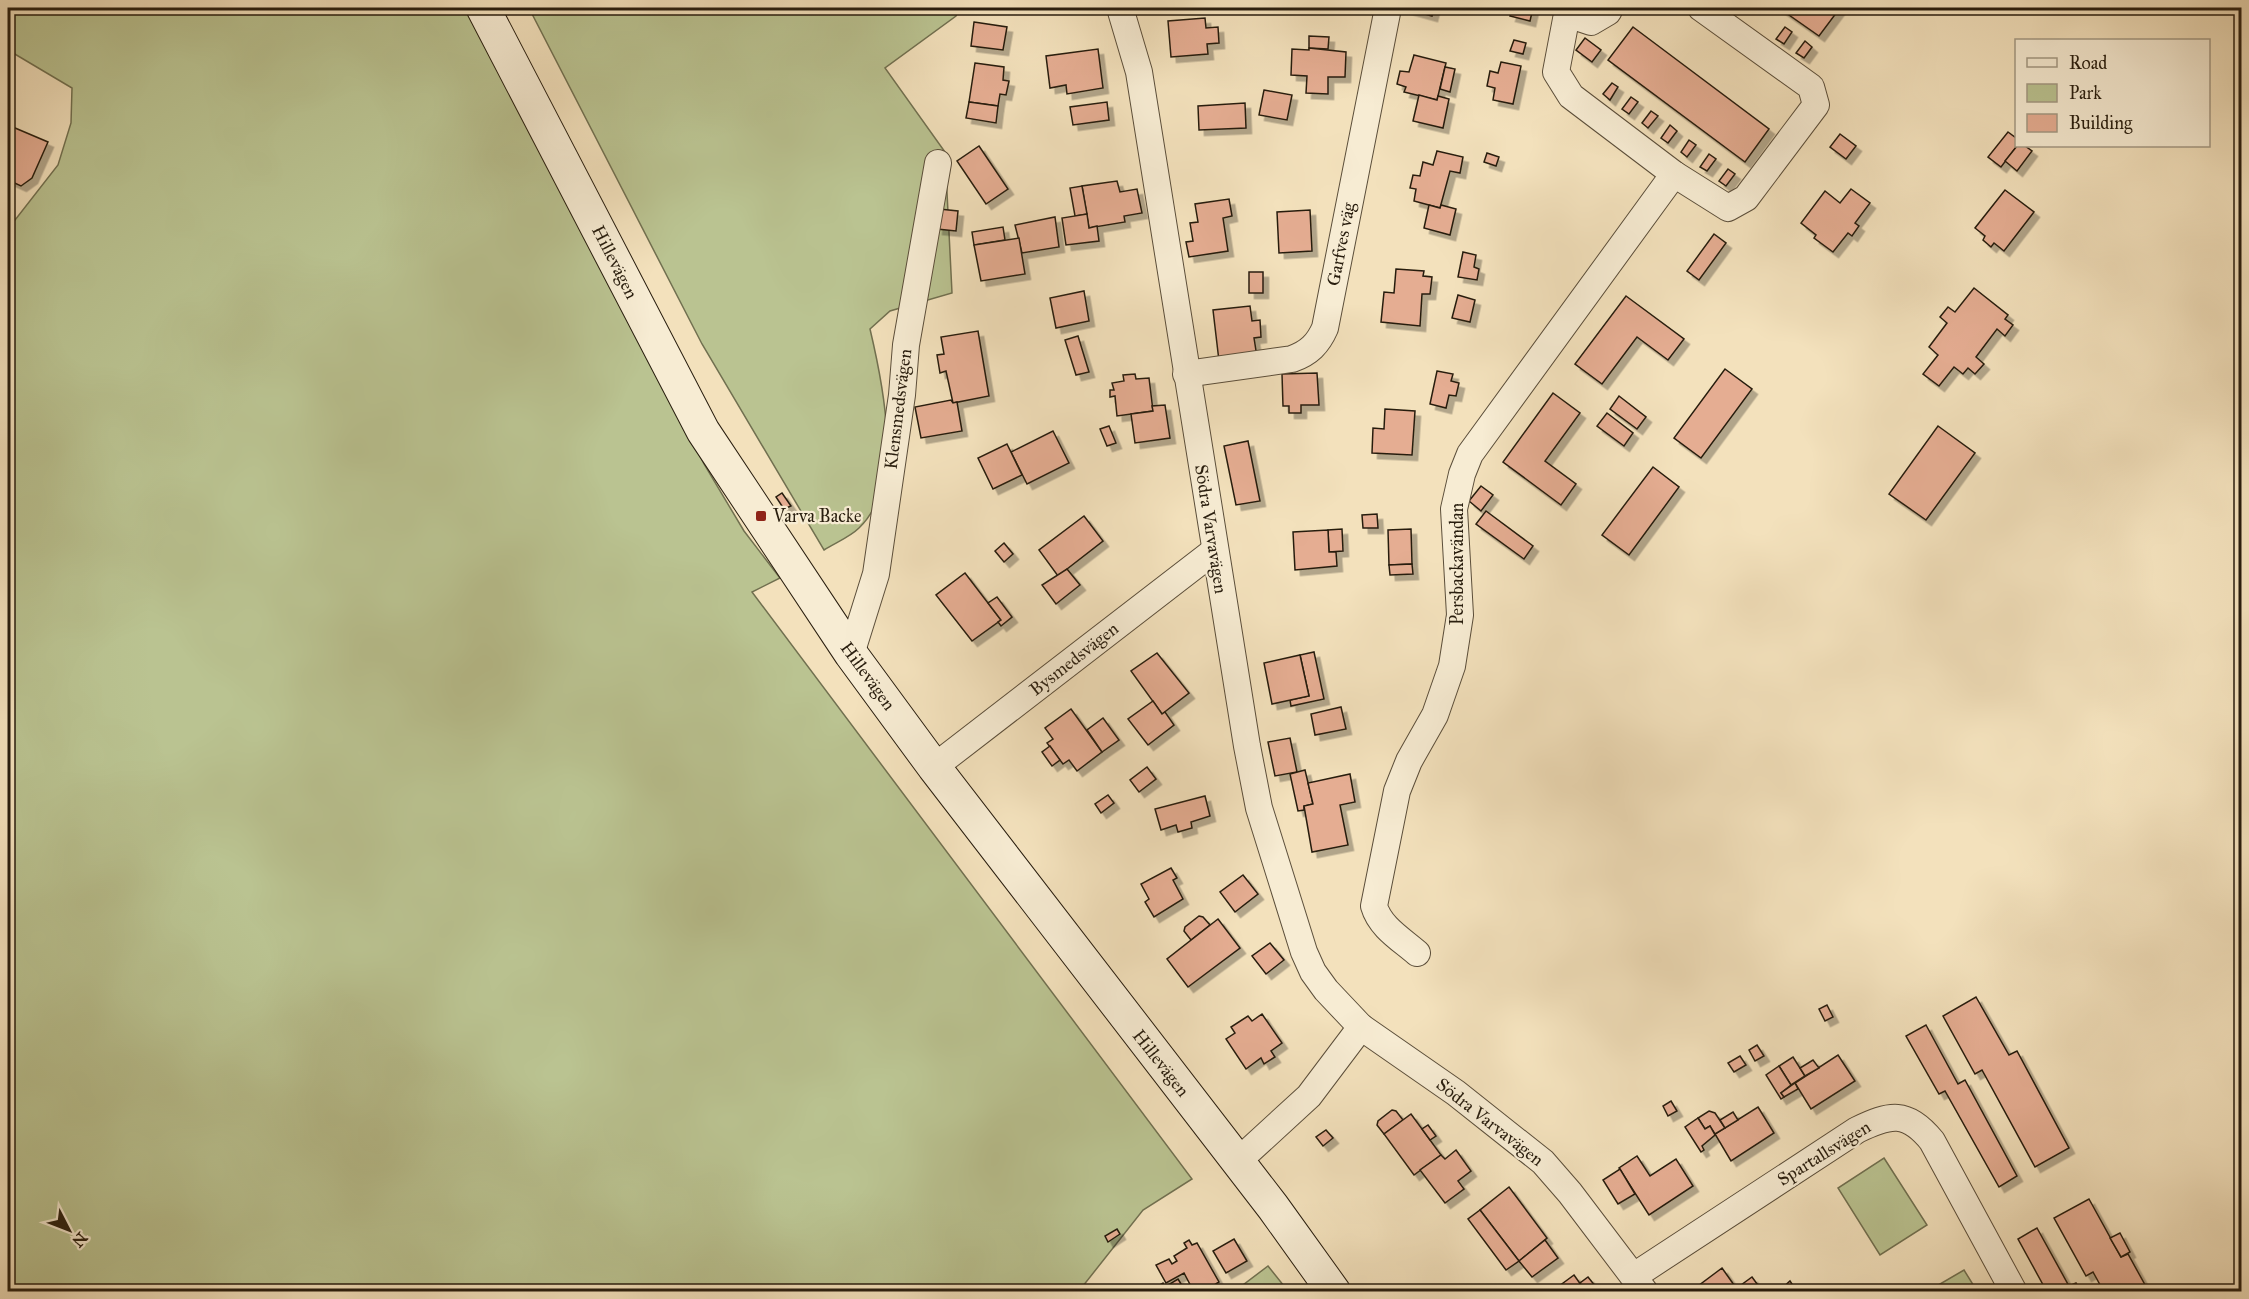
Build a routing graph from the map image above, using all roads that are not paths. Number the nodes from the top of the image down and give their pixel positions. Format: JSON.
{"nodes":[{"id":1,"x":483,"y":8,"type":"edge"},
{"id":2,"x":1120,"y":8,"type":"edge"},
{"id":3,"x":1388,"y":8,"type":"edge"},
{"id":4,"x":1610,"y":8,"type":"edge"},
{"id":5,"x":1701,"y":8,"type":"edge"},
{"id":6,"x":1567,"y":11,"type":"edge"},
{"id":7,"x":938,"y":163,"type":"dead end"},
{"id":8,"x":1674,"y":174,"type":"junction"},
{"id":9,"x":1186,"y":374,"type":"junction"},
{"id":10,"x":1214,"y":550,"type":"junction"},
{"id":11,"x":851,"y":654,"type":"junction"},
{"id":12,"x":934,"y":767,"type":"junction"},
{"id":13,"x":1417,"y":953,"type":"dead end"},
{"id":14,"x":1361,"y":1027,"type":"junction"},
{"id":15,"x":1237,"y":1162,"type":"junction"},
{"id":16,"x":1640,"y":1284,"type":"edge"},
{"id":17,"x":1334,"y":1292,"type":"edge"},
{"id":18,"x":2014,"y":1292,"type":"edge"}],
"edges":[{"from":1,"to":11,"type":"street","name":"Hillevägen"},
{"from":2,"to":9,"type":"street","name":"Södra Varvavägen"},
{"from":3,"to":9,"type":"street","name":"Garfves väg"},
{"from":4,"to":6,"type":"street"},
{"from":5,"to":8,"type":"street"},
{"from":6,"to":8,"type":"street"},
{"from":7,"to":11,"type":"street","name":"Klensmedsvägen"},
{"from":8,"to":13,"type":"street","name":"Persbackavändan"},
{"from":9,"to":10,"type":"street","name":"Södra Varvavägen"},
{"from":10,"to":12,"type":"street","name":"Bysmedsvägen"},
{"from":10,"to":14,"type":"street","name":"Södra Varvavägen"},
{"from":11,"to":12,"type":"street","name":"Hillevägen"},
{"from":12,"to":15,"type":"street","name":"Hillevägen"},
{"from":14,"to":15,"type":"street"},
{"from":14,"to":16,"type":"street","name":"Södra Varvavägen"},
{"from":15,"to":17,"type":"street","name":"Hillevägen"},
{"from":16,"to":18,"type":"street","name":"Spartallsvägen"}]}
